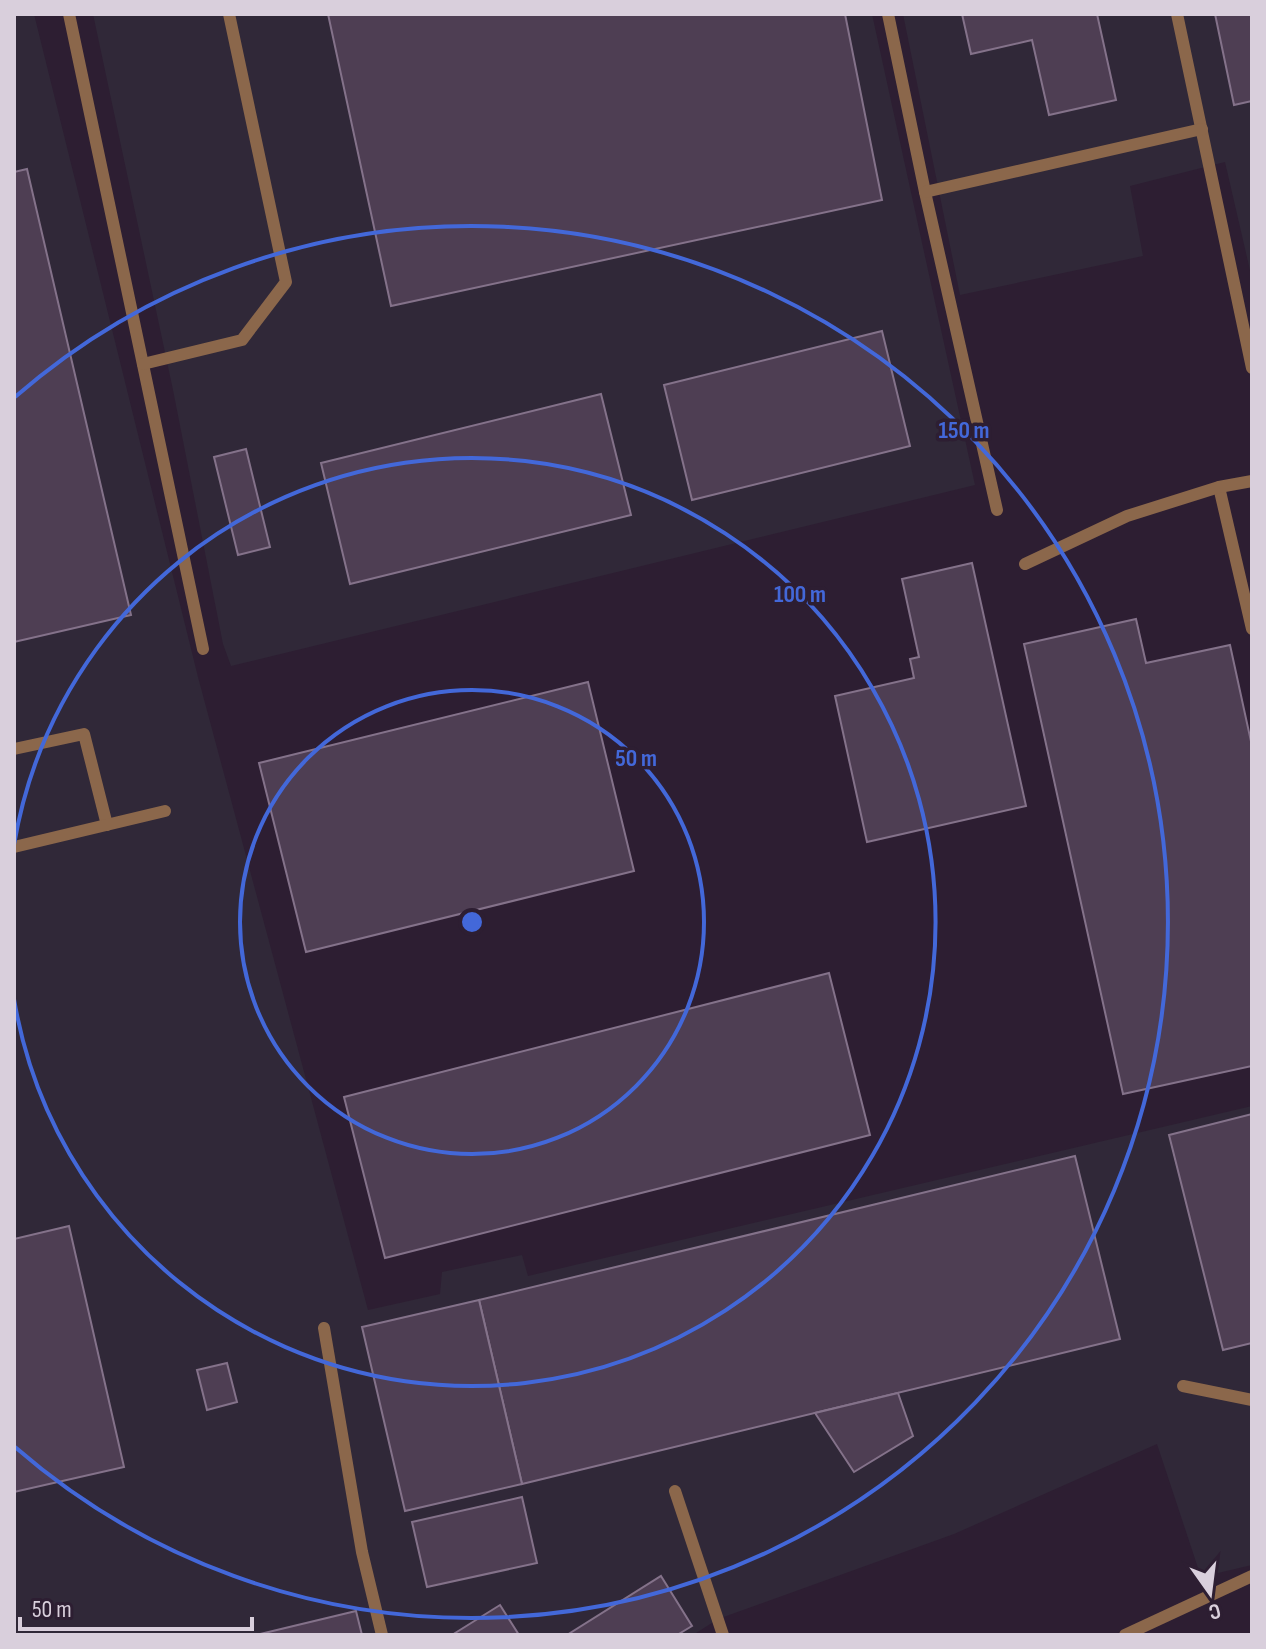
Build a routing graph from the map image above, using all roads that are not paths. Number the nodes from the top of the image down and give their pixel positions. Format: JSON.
{"nodes":[{"id":1,"x":69,"y":14,"type":"edge"},
{"id":2,"x":229,"y":14,"type":"edge"},
{"id":3,"x":888,"y":14,"type":"edge"},
{"id":4,"x":1177,"y":14,"type":"edge"},
{"id":5,"x":1202,"y":129,"type":"junction"},
{"id":6,"x":925,"y":192,"type":"junction"},
{"id":7,"x":143,"y":364,"type":"junction"},
{"id":8,"x":1252,"y":368,"type":"edge"},
{"id":9,"x":1252,"y":481,"type":"edge"},
{"id":10,"x":1219,"y":487,"type":"junction"},
{"id":11,"x":997,"y":510,"type":"dead end"},
{"id":12,"x":1025,"y":564,"type":"dead end"},
{"id":13,"x":1252,"y":629,"type":"edge"},
{"id":14,"x":203,"y":649,"type":"dead end"},
{"id":15,"x":14,"y":749,"type":"edge"},
{"id":16,"x":165,"y":811,"type":"dead end"},
{"id":17,"x":107,"y":825,"type":"junction"},
{"id":18,"x":14,"y":847,"type":"edge"},
{"id":19,"x":324,"y":1328,"type":"dead end"},
{"id":20,"x":1183,"y":1386,"type":"dead end"},
{"id":21,"x":1252,"y":1400,"type":"edge"},
{"id":22,"x":675,"y":1491,"type":"dead end"},
{"id":23,"x":1252,"y":1576,"type":"edge"},
{"id":24,"x":382,"y":1635,"type":"edge"},
{"id":25,"x":723,"y":1635,"type":"edge"},
{"id":26,"x":1125,"y":1635,"type":"edge"}],
"edges":[{"from":1,"to":7,"type":"lane"},
{"from":2,"to":7,"type":"lane"},
{"from":3,"to":6,"type":"lane"},
{"from":4,"to":5,"type":"lane"},
{"from":5,"to":6,"type":"lane"},
{"from":5,"to":8,"type":"lane"},
{"from":6,"to":11,"type":"lane"},
{"from":7,"to":14,"type":"lane"},
{"from":9,"to":10,"type":"lane"},
{"from":10,"to":12,"type":"lane"},
{"from":10,"to":13,"type":"lane"},
{"from":15,"to":17,"type":"lane"},
{"from":16,"to":17,"type":"lane"},
{"from":17,"to":18,"type":"lane"},
{"from":19,"to":24,"type":"lane"},
{"from":20,"to":21,"type":"lane"},
{"from":22,"to":25,"type":"lane"},
{"from":23,"to":26,"type":"lane"}]}
